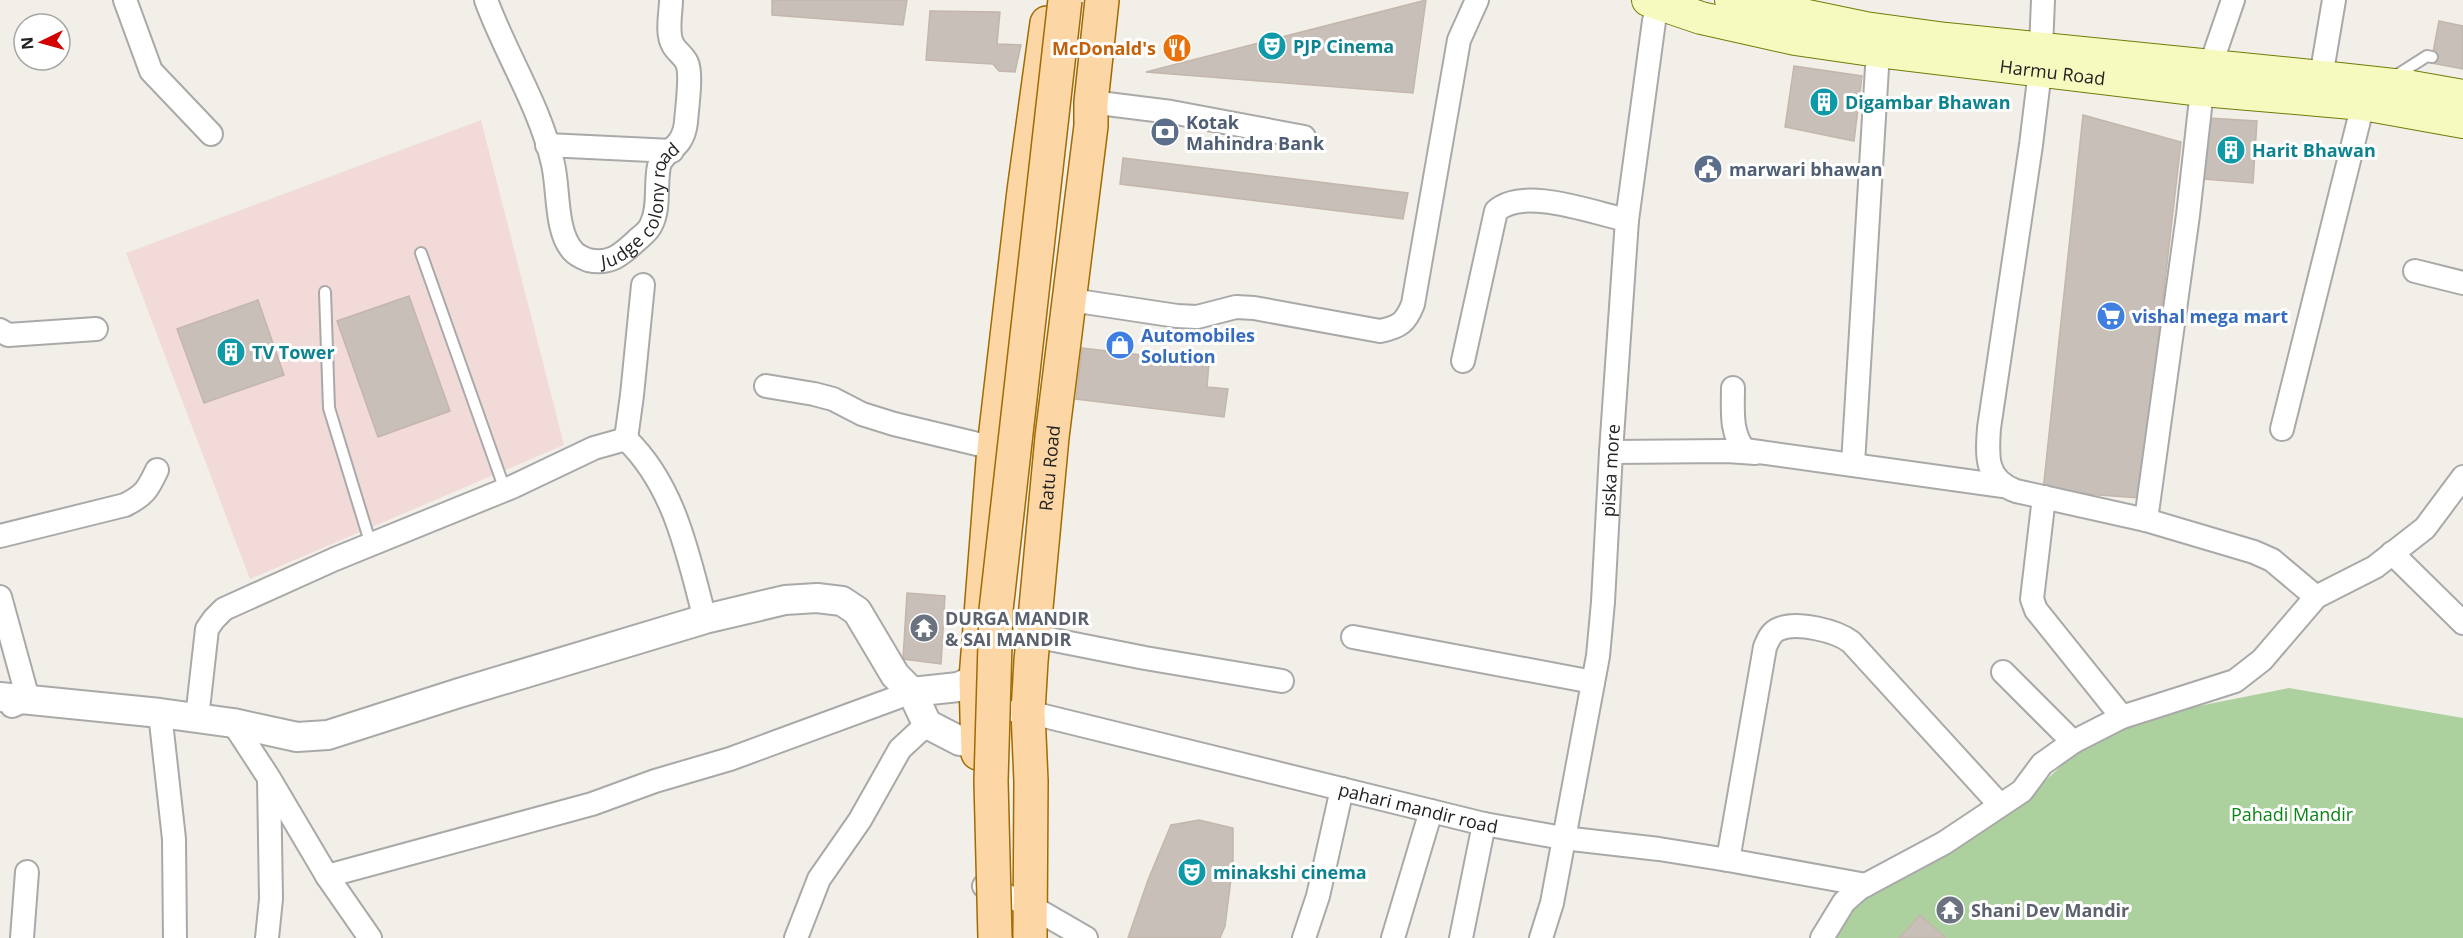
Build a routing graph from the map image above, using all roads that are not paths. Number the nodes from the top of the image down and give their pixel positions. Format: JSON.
{"nodes":[{"id":1,"x":125,"y":0,"type":"edge"},
{"id":2,"x":486,"y":0,"type":"edge"},
{"id":3,"x":671,"y":0,"type":"edge"},
{"id":4,"x":1050,"y":0,"type":"edge"},
{"id":5,"x":1065,"y":0,"type":"edge"},
{"id":6,"x":1083,"y":0,"type":"edge"},
{"id":7,"x":1102,"y":0,"type":"edge"},
{"id":8,"x":1477,"y":0,"type":"edge"},
{"id":9,"x":1731,"y":0,"type":"edge"},
{"id":10,"x":2043,"y":0,"type":"edge"},
{"id":11,"x":2233,"y":0,"type":"edge"},
{"id":12,"x":2334,"y":0,"type":"edge"},
{"id":13,"x":1656,"y":2,"type":"edge"},
{"id":14,"x":1878,"y":51,"type":"junction"},
{"id":15,"x":2432,"y":57,"type":"dead end"},
{"id":16,"x":2040,"y":60,"type":"junction"},
{"id":17,"x":2321,"y":77,"type":"junction"},
{"id":18,"x":2206,"y":79,"type":"junction"},
{"id":19,"x":2373,"y":94,"type":"junction"},
{"id":20,"x":2463,"y":96,"type":"edge"},
{"id":21,"x":1091,"y":102,"type":"junction"},
{"id":22,"x":2463,"y":122,"type":"edge"},
{"id":23,"x":211,"y":134,"type":"dead end"},
{"id":24,"x":1304,"y":137,"type":"dead end"},
{"id":25,"x":547,"y":145,"type":"junction"},
{"id":26,"x":672,"y":151,"type":"junction"},
{"id":27,"x":1627,"y":220,"type":"junction"},
{"id":28,"x":421,"y":253,"type":"dead end"},
{"id":29,"x":2415,"y":271,"type":"dead end"},
{"id":30,"x":2463,"y":283,"type":"edge"},
{"id":31,"x":643,"y":285,"type":"dead end"},
{"id":32,"x":325,"y":292,"type":"dead end"},
{"id":33,"x":1071,"y":300,"type":"junction"},
{"id":34,"x":96,"y":329,"type":"dead end"},
{"id":35,"x":0,"y":330,"type":"edge"},
{"id":36,"x":1463,"y":361,"type":"dead end"},
{"id":37,"x":766,"y":386,"type":"dead end"},
{"id":38,"x":1732,"y":388,"type":"dead end"},
{"id":39,"x":2282,"y":429,"type":"dead end"},
{"id":40,"x":626,"y":439,"type":"junction"},
{"id":41,"x":994,"y":448,"type":"junction"},
{"id":42,"x":1611,"y":452,"type":"junction"},
{"id":43,"x":1756,"y":453,"type":"junction"},
{"id":44,"x":1853,"y":464,"type":"junction"},
{"id":45,"x":157,"y":470,"type":"dead end"},
{"id":46,"x":2463,"y":477,"type":"edge"},
{"id":47,"x":2003,"y":486,"type":"junction"},
{"id":48,"x":505,"y":490,"type":"junction"},
{"id":49,"x":2044,"y":497,"type":"junction"},
{"id":50,"x":2146,"y":520,"type":"junction"},
{"id":51,"x":0,"y":536,"type":"edge"},
{"id":52,"x":371,"y":545,"type":"junction"},
{"id":53,"x":2392,"y":553,"type":"junction"},
{"id":54,"x":0,"y":597,"type":"edge"},
{"id":55,"x":2316,"y":597,"type":"junction"},
{"id":56,"x":705,"y":619,"type":"junction"},
{"id":57,"x":2463,"y":623,"type":"edge"},
{"id":58,"x":981,"y":634,"type":"junction"},
{"id":59,"x":1034,"y":636,"type":"junction"},
{"id":60,"x":1353,"y":637,"type":"dead end"},
{"id":61,"x":2003,"y":672,"type":"dead end"},
{"id":62,"x":1282,"y":681,"type":"dead end"},
{"id":63,"x":1593,"y":682,"type":"junction"},
{"id":64,"x":912,"y":692,"type":"junction"},
{"id":65,"x":976,"y":694,"type":"junction"},
{"id":66,"x":0,"y":697,"type":"edge"},
{"id":67,"x":28,"y":699,"type":"junction"},
{"id":68,"x":0,"y":711,"type":"edge"},
{"id":69,"x":1028,"y":712,"type":"junction"},
{"id":70,"x":160,"y":713,"type":"junction"},
{"id":71,"x":2122,"y":717,"type":"junction"},
{"id":72,"x":197,"y":718,"type":"junction"},
{"id":73,"x":233,"y":723,"type":"junction"},
{"id":74,"x":927,"y":724,"type":"junction"},
{"id":75,"x":2073,"y":742,"type":"junction"},
{"id":76,"x":978,"y":744,"type":"junction"},
{"id":77,"x":269,"y":778,"type":"junction"},
{"id":78,"x":1342,"y":789,"type":"junction"},
{"id":79,"x":2000,"y":805,"type":"junction"},
{"id":80,"x":1431,"y":811,"type":"junction"},
{"id":81,"x":1484,"y":824,"type":"junction"},
{"id":82,"x":1563,"y":837,"type":"junction"},
{"id":83,"x":1728,"y":860,"type":"junction"},
{"id":84,"x":27,"y":872,"type":"dead end"},
{"id":85,"x":327,"y":876,"type":"junction"},
{"id":86,"x":978,"y":883,"type":"junction"},
{"id":87,"x":1866,"y":885,"type":"junction"},
{"id":88,"x":1029,"y":905,"type":"junction"},
{"id":89,"x":22,"y":938,"type":"edge"},
{"id":90,"x":175,"y":938,"type":"edge"},
{"id":91,"x":267,"y":938,"type":"edge"},
{"id":92,"x":370,"y":938,"type":"edge"},
{"id":93,"x":796,"y":938,"type":"edge"},
{"id":94,"x":980,"y":938,"type":"edge"},
{"id":95,"x":995,"y":938,"type":"edge"},
{"id":96,"x":1013,"y":938,"type":"edge"},
{"id":97,"x":1030,"y":938,"type":"edge"},
{"id":98,"x":1086,"y":938,"type":"edge"},
{"id":99,"x":1304,"y":938,"type":"edge"},
{"id":100,"x":1393,"y":938,"type":"edge"},
{"id":101,"x":1461,"y":938,"type":"edge"},
{"id":102,"x":1541,"y":938,"type":"edge"},
{"id":103,"x":1822,"y":938,"type":"edge"}],
"edges":[{"from":1,"to":23,"type":"street"},
{"from":2,"to":25,"type":"street","name":"Judge colony road"},
{"from":3,"to":26,"type":"street","name":"Judge colony road"},
{"from":4,"to":41,"type":"main road"},
{"from":5,"to":95,"type":"main road","bridge":true},
{"from":6,"to":96,"type":"main road"},
{"from":7,"to":21,"type":"main road","name":"Ratu Road"},
{"from":8,"to":33,"type":"street"},
{"from":9,"to":16,"type":"main road","name":"Harmu Road"},
{"from":10,"to":16,"type":"street"},
{"from":11,"to":18,"type":"street"},
{"from":12,"to":17,"type":"street"},
{"from":13,"to":14,"type":"main road","name":"Harmu Road"},
{"from":13,"to":27,"type":"street","name":"piska more"},
{"from":14,"to":16,"type":"main road","name":"Harmu Road"},
{"from":14,"to":44,"type":"street"},
{"from":15,"to":19,"type":"lane"},
{"from":16,"to":18,"type":"main road","name":"Harmu Road"},
{"from":16,"to":47,"type":"street"},
{"from":17,"to":18,"type":"main road","name":"Harmu Road"},
{"from":17,"to":19,"type":"main road","name":"Harmu Road"},
{"from":18,"to":19,"type":"main road","name":"Harmu Road"},
{"from":18,"to":50,"type":"street"},
{"from":19,"to":20,"type":"main road","name":"Harmu Road"},
{"from":19,"to":22,"type":"main road","name":"Harmu Road"},
{"from":19,"to":39,"type":"street"},
{"from":21,"to":24,"type":"street"},
{"from":21,"to":33,"type":"main road","name":"Ratu Road"},
{"from":25,"to":26,"type":"street"},
{"from":25,"to":26,"type":"street","name":"Judge colony road"},
{"from":27,"to":36,"type":"street"},
{"from":27,"to":42,"type":"street","name":"piska more"},
{"from":28,"to":48,"type":"lane"},
{"from":29,"to":30,"type":"street"},
{"from":31,"to":40,"type":"street"},
{"from":32,"to":52,"type":"lane"},
{"from":33,"to":59,"type":"main road","name":"Ratu Road"},
{"from":34,"to":35,"type":"street"},
{"from":37,"to":41,"type":"street"},
{"from":38,"to":43,"type":"street"},
{"from":40,"to":48,"type":"street"},
{"from":40,"to":56,"type":"street"},
{"from":41,"to":58,"type":"main road"},
{"from":42,"to":43,"type":"street"},
{"from":42,"to":63,"type":"street","name":"piska more"},
{"from":43,"to":44,"type":"street"},
{"from":44,"to":47,"type":"street"},
{"from":45,"to":51,"type":"street"},
{"from":46,"to":53,"type":"street"},
{"from":47,"to":49,"type":"street"},
{"from":48,"to":52,"type":"street"},
{"from":49,"to":50,"type":"street"},
{"from":49,"to":71,"type":"street"},
{"from":50,"to":55,"type":"street"},
{"from":52,"to":72,"type":"street"},
{"from":53,"to":55,"type":"street"},
{"from":53,"to":57,"type":"street"},
{"from":54,"to":67,"type":"street"},
{"from":55,"to":71,"type":"street"},
{"from":56,"to":64,"type":"street"},
{"from":56,"to":73,"type":"street"},
{"from":58,"to":59,"type":"street"},
{"from":58,"to":65,"type":"main road"},
{"from":59,"to":62,"type":"street"},
{"from":59,"to":69,"type":"main road","name":"Ratu Road"},
{"from":60,"to":63,"type":"street"},
{"from":61,"to":75,"type":"street"},
{"from":63,"to":82,"type":"street","name":"piska more"},
{"from":64,"to":65,"type":"street"},
{"from":64,"to":74,"type":"street"},
{"from":64,"to":85,"type":"street"},
{"from":65,"to":69,"type":"street","name":"pahari mandir road"},
{"from":65,"to":76,"type":"main road"},
{"from":66,"to":67,"type":"street"},
{"from":67,"to":68,"type":"street"},
{"from":67,"to":70,"type":"street"},
{"from":69,"to":78,"type":"street","name":"pahari mandir road"},
{"from":69,"to":88,"type":"main road","name":"Ratu Road"},
{"from":70,"to":72,"type":"street"},
{"from":70,"to":90,"type":"street"},
{"from":71,"to":75,"type":"street"},
{"from":72,"to":73,"type":"street"},
{"from":73,"to":77,"type":"street"},
{"from":74,"to":76,"type":"street"},
{"from":74,"to":93,"type":"street"},
{"from":75,"to":79,"type":"street"},
{"from":76,"to":86,"type":"main road"},
{"from":77,"to":85,"type":"street"},
{"from":77,"to":91,"type":"street"},
{"from":78,"to":80,"type":"street","name":"pahari mandir road"},
{"from":78,"to":99,"type":"street"},
{"from":79,"to":83,"type":"street"},
{"from":79,"to":87,"type":"street"},
{"from":80,"to":81,"type":"street","name":"pahari mandir road"},
{"from":80,"to":100,"type":"street"},
{"from":81,"to":82,"type":"street","name":"pahari mandir road"},
{"from":81,"to":101,"type":"street"},
{"from":82,"to":83,"type":"street","name":"pahari mandir road"},
{"from":82,"to":102,"type":"street","name":"piska more"},
{"from":83,"to":87,"type":"street","name":"pahari mandir road"},
{"from":84,"to":89,"type":"street"},
{"from":85,"to":92,"type":"street"},
{"from":86,"to":88,"type":"street"},
{"from":86,"to":94,"type":"main road"},
{"from":87,"to":103,"type":"street"},
{"from":88,"to":97,"type":"main road","name":"Ratu Road"},
{"from":88,"to":98,"type":"street"}]}
